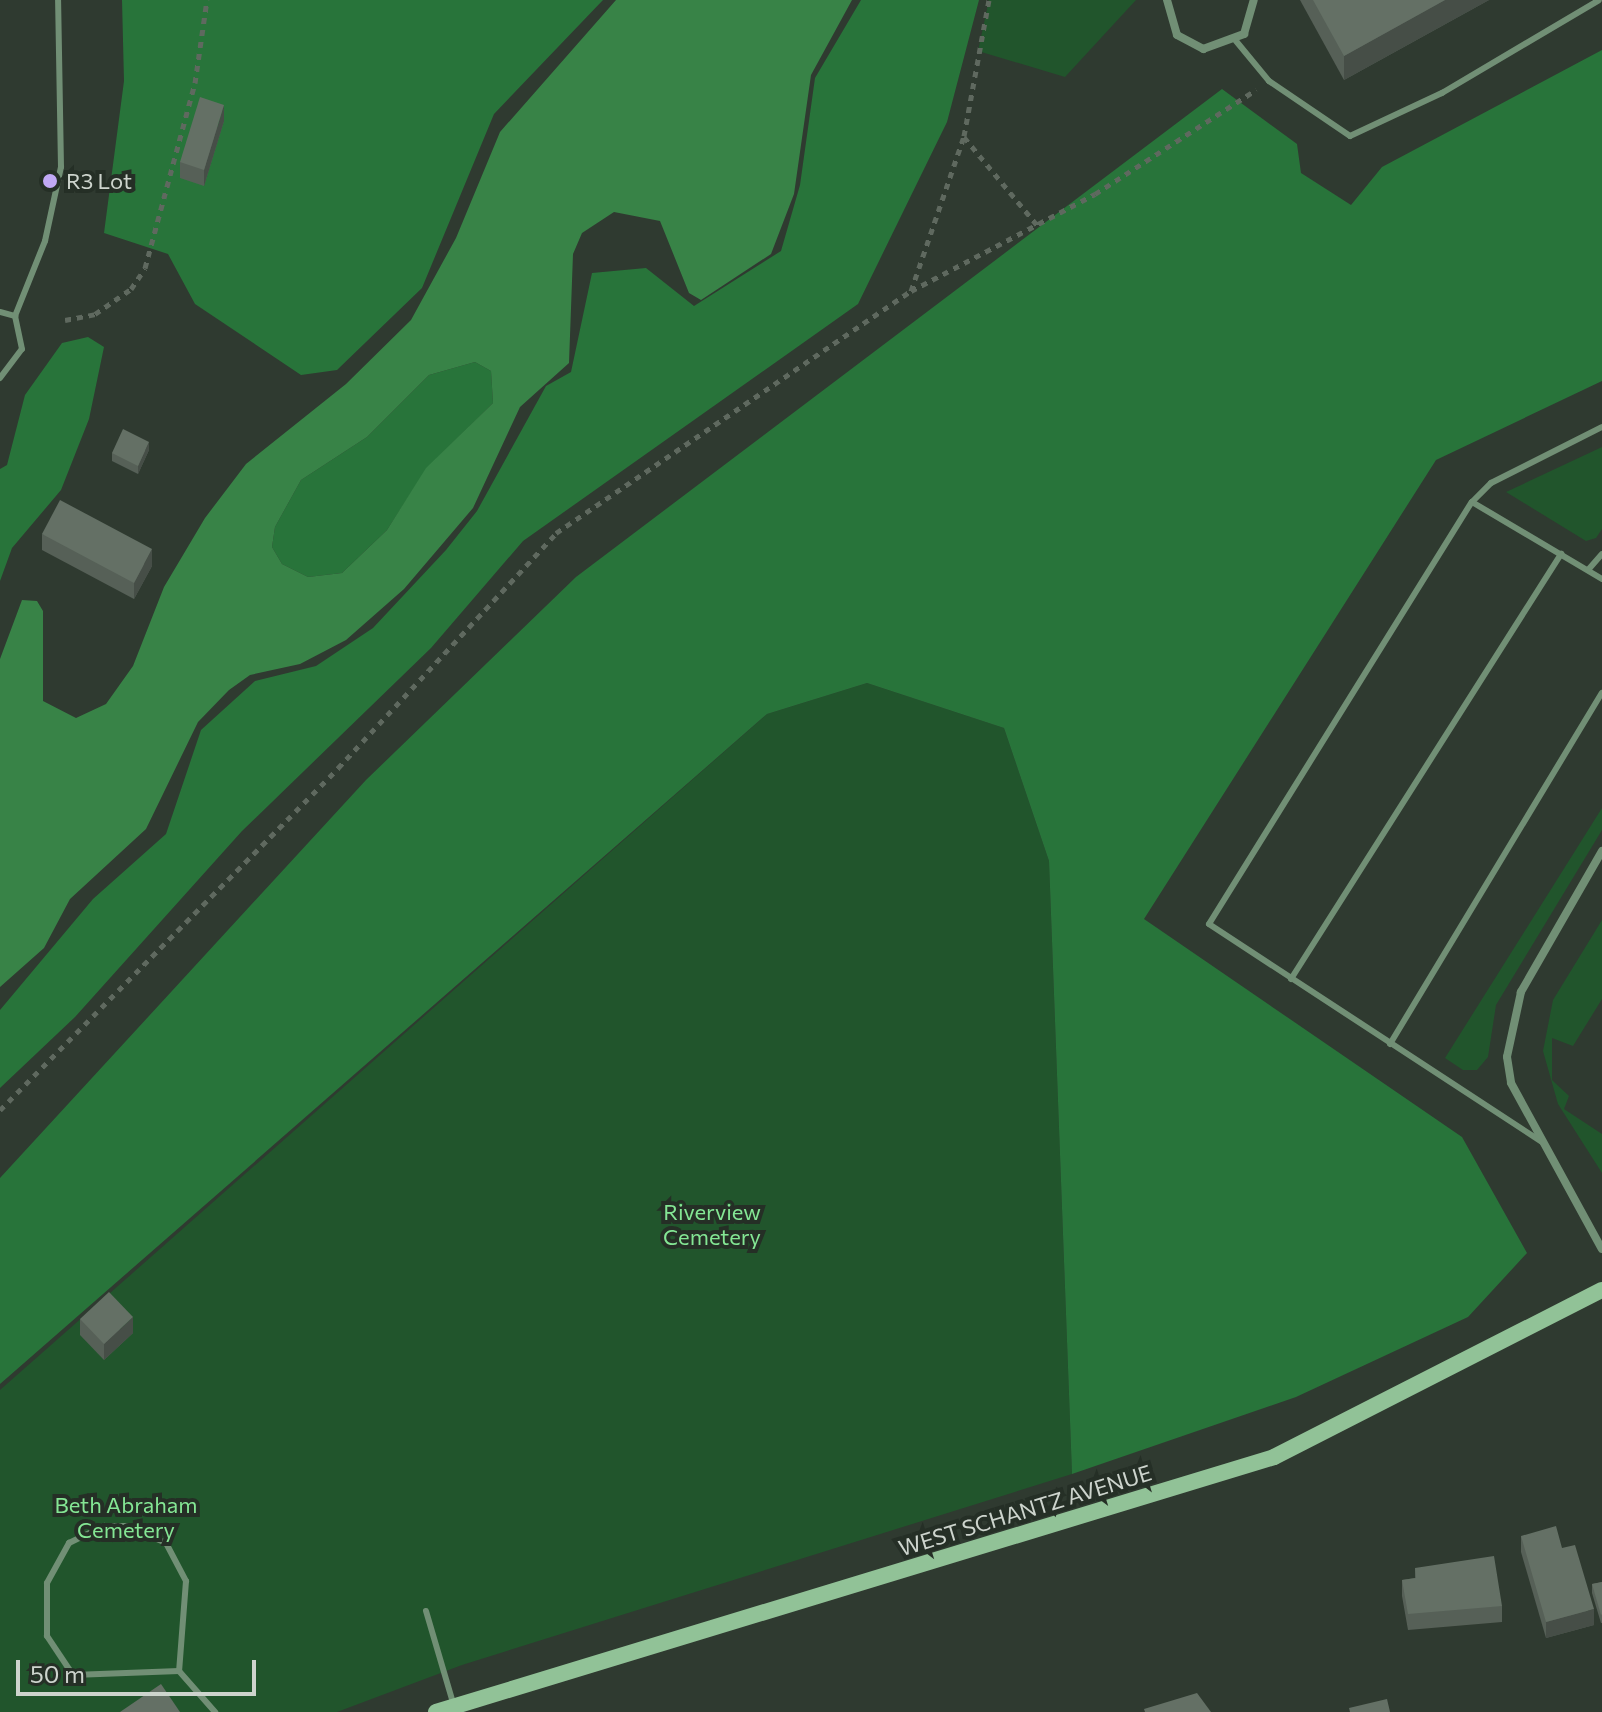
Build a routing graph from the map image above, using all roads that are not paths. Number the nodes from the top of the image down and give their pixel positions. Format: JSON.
{"nodes":[{"id":1,"x":58,"y":0,"type":"edge"},
{"id":2,"x":1167,"y":0,"type":"edge"},
{"id":3,"x":1254,"y":0,"type":"edge"},
{"id":4,"x":1599,"y":0,"type":"edge"},
{"id":5,"x":1236,"y":41,"type":"junction"},
{"id":6,"x":0,"y":312,"type":"edge"},
{"id":7,"x":15,"y":316,"type":"junction"},
{"id":8,"x":0,"y":378,"type":"edge"},
{"id":9,"x":1602,"y":427,"type":"edge"},
{"id":10,"x":1472,"y":502,"type":"junction"},
{"id":11,"x":1561,"y":554,"type":"junction"},
{"id":12,"x":1602,"y":554,"type":"edge"},
{"id":13,"x":1588,"y":570,"type":"junction"},
{"id":14,"x":1602,"y":579,"type":"edge"},
{"id":15,"x":1602,"y":693,"type":"edge"},
{"id":16,"x":1602,"y":851,"type":"edge"},
{"id":17,"x":1291,"y":979,"type":"junction"},
{"id":18,"x":1390,"y":1044,"type":"junction"},
{"id":19,"x":1548,"y":1146,"type":"junction"},
{"id":20,"x":1602,"y":1249,"type":"edge"},
{"id":21,"x":1602,"y":1290,"type":"edge"},
{"id":22,"x":426,"y":1611,"type":"dead end"},
{"id":23,"x":179,"y":1671,"type":"junction"},
{"id":24,"x":454,"y":1706,"type":"junction"},
{"id":25,"x":215,"y":1712,"type":"edge"},
{"id":26,"x":436,"y":1712,"type":"edge"}],
"edges":[{"from":1,"to":7,"type":"lane"},
{"from":2,"to":5,"type":"street"},
{"from":3,"to":5,"type":"street"},
{"from":4,"to":5,"type":"lane"},
{"from":6,"to":7,"type":"lane"},
{"from":7,"to":8,"type":"lane"},
{"from":9,"to":10,"type":"lane"},
{"from":10,"to":11,"type":"lane"},
{"from":10,"to":17,"type":"lane"},
{"from":11,"to":13,"type":"lane"},
{"from":11,"to":17,"type":"lane"},
{"from":12,"to":13,"type":"lane"},
{"from":13,"to":14,"type":"lane"},
{"from":15,"to":18,"type":"lane"},
{"from":16,"to":19,"type":"street"},
{"from":17,"to":18,"type":"lane"},
{"from":18,"to":19,"type":"lane"},
{"from":19,"to":20,"type":"street"},
{"from":21,"to":24,"type":"main road","name":"WEST SCHANTZ AVENUE"},
{"from":22,"to":24,"type":"lane"},
{"from":23,"to":23,"type":"lane"},
{"from":23,"to":25,"type":"lane"},
{"from":24,"to":26,"type":"main road","name":"WEST SCHANTZ AVENUE"}]}
